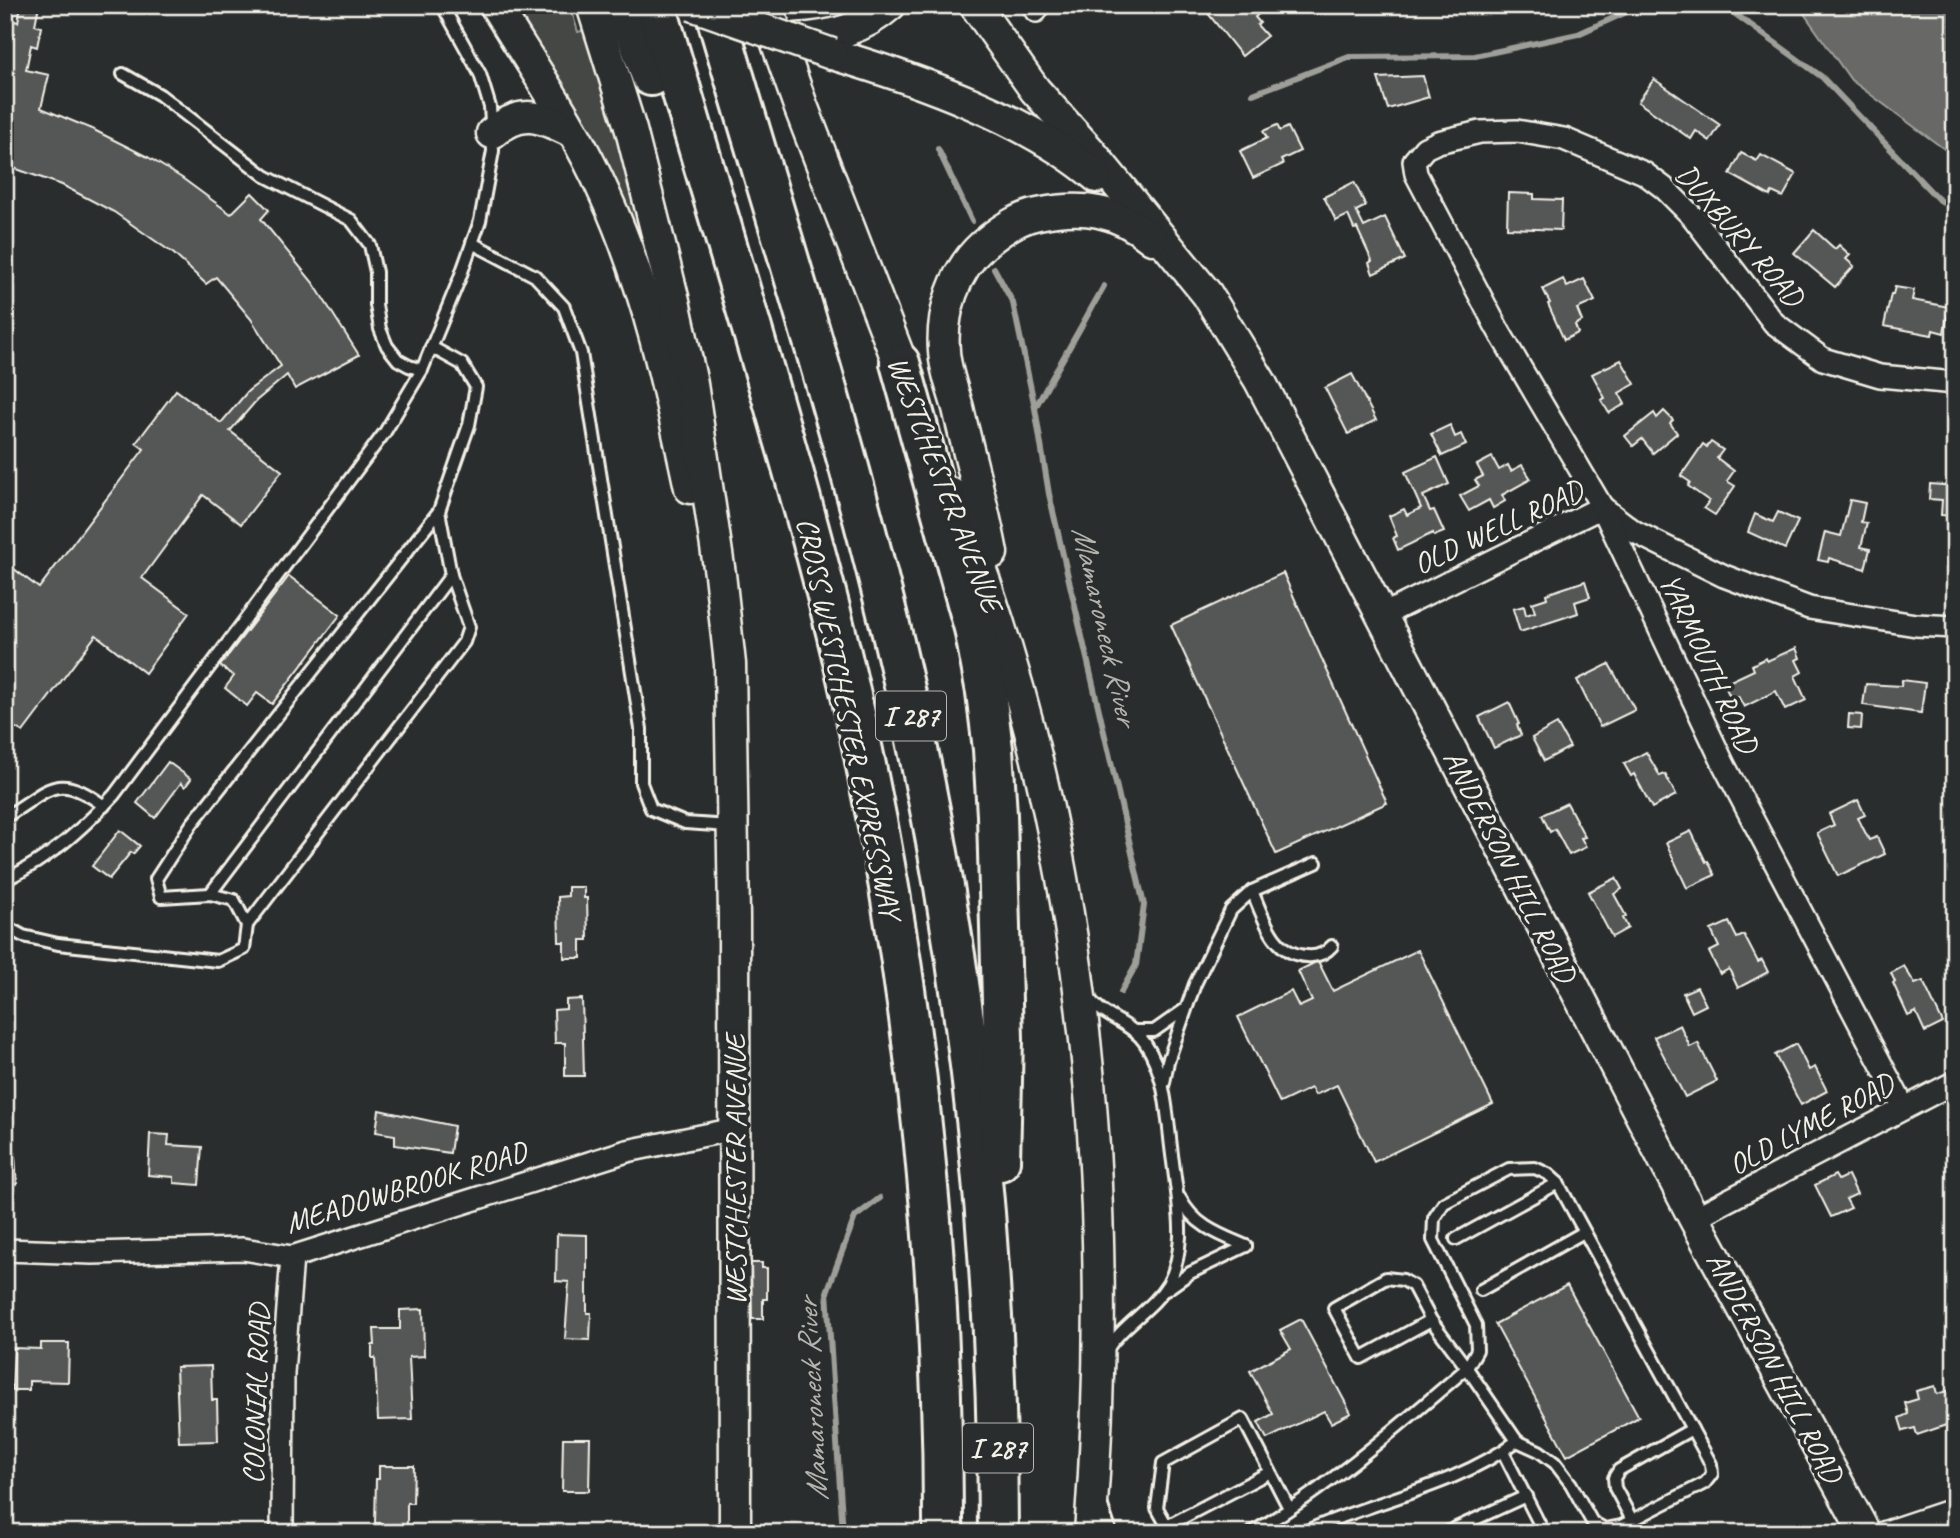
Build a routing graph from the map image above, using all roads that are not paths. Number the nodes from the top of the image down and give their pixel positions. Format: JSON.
{"nodes":[{"id":1,"x":442,"y":5,"type":"edge"},
{"id":2,"x":495,"y":5,"type":"edge"},
{"id":3,"x":592,"y":5,"type":"edge"},
{"id":4,"x":626,"y":5,"type":"edge"},
{"id":5,"x":656,"y":5,"type":"edge"},
{"id":6,"x":692,"y":5,"type":"edge"},
{"id":7,"x":713,"y":5,"type":"edge"},
{"id":8,"x":765,"y":5,"type":"edge"},
{"id":9,"x":890,"y":5,"type":"edge"},
{"id":10,"x":975,"y":5,"type":"edge"},
{"id":11,"x":828,"y":46,"type":"junction"},
{"id":12,"x":122,"y":74,"type":"dead end"},
{"id":13,"x":572,"y":132,"type":"junction"},
{"id":14,"x":492,"y":133,"type":"junction"},
{"id":15,"x":1139,"y":211,"type":"junction"},
{"id":16,"x":472,"y":243,"type":"junction"},
{"id":17,"x":1454,"y":247,"type":"joint"},
{"id":18,"x":1186,"y":268,"type":"junction"},
{"id":19,"x":431,"y":347,"type":"junction"},
{"id":20,"x":900,"y":363,"type":"junction"},
{"id":21,"x":422,"y":370,"type":"junction"},
{"id":22,"x":1955,"y":383,"type":"edge"},
{"id":23,"x":797,"y":482,"type":"junction"},
{"id":24,"x":1602,"y":507,"type":"junction"},
{"id":25,"x":439,"y":512,"type":"junction"},
{"id":26,"x":451,"y":575,"type":"junction"},
{"id":27,"x":1381,"y":616,"type":"junction"},
{"id":28,"x":1955,"y":627,"type":"edge"},
{"id":29,"x":1017,"y":684,"type":"junction"},
{"id":30,"x":104,"y":806,"type":"junction"},
{"id":31,"x":733,"y":816,"type":"junction"},
{"id":32,"x":5,"y":817,"type":"edge"},
{"id":33,"x":1316,"y":863,"type":"dead end"},
{"id":34,"x":5,"y":880,"type":"edge"},
{"id":35,"x":1252,"y":891,"type":"junction"},
{"id":36,"x":210,"y":894,"type":"junction"},
{"id":37,"x":247,"y":925,"type":"junction"},
{"id":38,"x":5,"y":926,"type":"edge"},
{"id":39,"x":1332,"y":946,"type":"dead end"},
{"id":40,"x":1077,"y":976,"type":"junction"},
{"id":41,"x":1186,"y":1008,"type":"junction"},
{"id":42,"x":1134,"y":1031,"type":"junction"},
{"id":43,"x":1955,"y":1082,"type":"edge"},
{"id":44,"x":1164,"y":1093,"type":"junction"},
{"id":45,"x":1904,"y":1108,"type":"junction"},
{"id":46,"x":735,"y":1129,"type":"junction"},
{"id":47,"x":1558,"y":1183,"type":"junction"},
{"id":48,"x":1176,"y":1190,"type":"junction"},
{"id":49,"x":1694,"y":1219,"type":"junction"},
{"id":50,"x":1584,"y":1233,"type":"junction"},
{"id":51,"x":1456,"y":1239,"type":"dead end"},
{"id":52,"x":5,"y":1250,"type":"edge"},
{"id":53,"x":292,"y":1257,"type":"junction"},
{"id":54,"x":1481,"y":1290,"type":"dead end"},
{"id":55,"x":1159,"y":1296,"type":"junction"},
{"id":56,"x":1431,"y":1320,"type":"junction"},
{"id":57,"x":995,"y":1362,"type":"junction"},
{"id":58,"x":1100,"y":1366,"type":"junction"},
{"id":59,"x":1467,"y":1368,"type":"junction"},
{"id":60,"x":1692,"y":1429,"type":"junction"},
{"id":61,"x":1517,"y":1441,"type":"junction"},
{"id":62,"x":1503,"y":1452,"type":"junction"},
{"id":63,"x":1270,"y":1472,"type":"junction"},
{"id":64,"x":1093,"y":1483,"type":"junction"},
{"id":65,"x":1526,"y":1496,"type":"junction"},
{"id":66,"x":1289,"y":1508,"type":"junction"},
{"id":67,"x":1955,"y":1508,"type":"edge"},
{"id":68,"x":1632,"y":1520,"type":"junction"},
{"id":69,"x":1264,"y":1529,"type":"edge"},
{"id":70,"x":282,"y":1533,"type":"edge"},
{"id":71,"x":735,"y":1533,"type":"edge"},
{"id":72,"x":943,"y":1533,"type":"edge"},
{"id":73,"x":998,"y":1533,"type":"edge"},
{"id":74,"x":1090,"y":1533,"type":"edge"},
{"id":75,"x":1111,"y":1533,"type":"edge"},
{"id":76,"x":1251,"y":1533,"type":"edge"},
{"id":77,"x":1303,"y":1533,"type":"edge"},
{"id":78,"x":1445,"y":1533,"type":"edge"},
{"id":79,"x":1541,"y":1533,"type":"edge"},
{"id":80,"x":1865,"y":1533,"type":"edge"},
{"id":81,"x":1883,"y":1533,"type":"edge"}],
"edges":[{"from":1,"to":14,"type":"lane"},
{"from":2,"to":13,"type":"main road"},
{"from":3,"to":31,"type":"main road"},
{"from":4,"to":23,"type":"highway"},
{"from":5,"to":23,"type":"highway","name":"CROSS WESTCHESTER EXPRESSWAY","number":"I 287"},
{"from":6,"to":11,"type":"main road","name":"ANDERSON HILL ROAD","bridge":true},
{"from":7,"to":57,"type":"highway","name":"CROSS WESTCHESTER EXPRESSWAY","number":"I 287"},
{"from":8,"to":20,"type":"main road","name":"WESTCHESTER AVENUE"},
{"from":9,"to":11,"type":"main road"},
{"from":10,"to":15,"type":"main road","name":"ANDERSON HILL ROAD"},
{"from":11,"to":15,"type":"main road","name":"ANDERSON HILL ROAD"},
{"from":12,"to":21,"type":"lane"},
{"from":13,"to":14,"type":"main road"},
{"from":13,"to":31,"type":"main road"},
{"from":14,"to":16,"type":"lane"},
{"from":15,"to":18,"type":"main road","name":"ANDERSON HILL ROAD"},
{"from":16,"to":19,"type":"lane"},
{"from":16,"to":31,"type":"lane"},
{"from":17,"to":22,"type":"street","name":"DUXBURY ROAD"},
{"from":17,"to":24,"type":"street","name":"YARMOUTH ROAD"},
{"from":18,"to":27,"type":"main road","name":"ANDERSON HILL ROAD"},
{"from":18,"to":29,"type":"main road"},
{"from":19,"to":21,"type":"lane"},
{"from":19,"to":25,"type":"lane"},
{"from":20,"to":29,"type":"main road","name":"WESTCHESTER AVENUE"},
{"from":20,"to":57,"type":"highway"},
{"from":21,"to":30,"type":"lane"},
{"from":23,"to":72,"type":"highway","name":"CROSS WESTCHESTER EXPRESSWAY","number":"I 287"},
{"from":24,"to":27,"type":"street","name":"OLD WELL ROAD"},
{"from":24,"to":28,"type":"street","name":"OLD WELL ROAD"},
{"from":24,"to":45,"type":"street","name":"YARMOUTH ROAD"},
{"from":25,"to":26,"type":"lane"},
{"from":25,"to":36,"type":"lane"},
{"from":26,"to":36,"type":"lane"},
{"from":26,"to":37,"type":"lane"},
{"from":27,"to":49,"type":"main road","name":"ANDERSON HILL ROAD"},
{"from":29,"to":40,"type":"main road","name":"WESTCHESTER AVENUE"},
{"from":30,"to":32,"type":"lane"},
{"from":30,"to":34,"type":"lane"},
{"from":31,"to":46,"type":"main road","name":"WESTCHESTER AVENUE"},
{"from":33,"to":35,"type":"lane"},
{"from":35,"to":39,"type":"lane"},
{"from":35,"to":41,"type":"lane"},
{"from":36,"to":37,"type":"lane"},
{"from":37,"to":38,"type":"lane"},
{"from":40,"to":42,"type":"lane"},
{"from":40,"to":58,"type":"main road","name":"WESTCHESTER AVENUE"},
{"from":41,"to":42,"type":"lane"},
{"from":41,"to":44,"type":"lane"},
{"from":42,"to":44,"type":"lane"},
{"from":43,"to":45,"type":"street","name":"OLD LYME ROAD"},
{"from":44,"to":48,"type":"lane"},
{"from":45,"to":49,"type":"street","name":"OLD LYME ROAD"},
{"from":46,"to":53,"type":"street","name":"MEADOWBROOK ROAD"},
{"from":46,"to":71,"type":"main road","name":"WESTCHESTER AVENUE"},
{"from":47,"to":50,"type":"lane"},
{"from":47,"to":51,"type":"lane"},
{"from":47,"to":59,"type":"lane"},
{"from":48,"to":55,"type":"lane"},
{"from":48,"to":55,"type":"lane"},
{"from":49,"to":80,"type":"main road","name":"ANDERSON HILL ROAD"},
{"from":50,"to":54,"type":"lane"},
{"from":50,"to":60,"type":"lane"},
{"from":52,"to":53,"type":"street","name":"MEADOWBROOK ROAD"},
{"from":53,"to":70,"type":"street","name":"COLONIAL ROAD"},
{"from":55,"to":58,"type":"lane"},
{"from":56,"to":56,"type":"lane"},
{"from":56,"to":59,"type":"lane"},
{"from":57,"to":73,"type":"highway","name":"CROSS WESTCHESTER EXPRESSWAY","number":"I 287"},
{"from":58,"to":64,"type":"main road"},
{"from":59,"to":61,"type":"lane"},
{"from":59,"to":66,"type":"lane"},
{"from":60,"to":68,"type":"lane"},
{"from":60,"to":68,"type":"lane"},
{"from":61,"to":62,"type":"lane"},
{"from":61,"to":68,"type":"lane"},
{"from":62,"to":65,"type":"lane"},
{"from":62,"to":77,"type":"lane"},
{"from":63,"to":63,"type":"lane"},
{"from":63,"to":66,"type":"lane"},
{"from":64,"to":74,"type":"main road"},
{"from":64,"to":75,"type":"lane"},
{"from":65,"to":78,"type":"lane"},
{"from":65,"to":79,"type":"lane"},
{"from":66,"to":69,"type":"lane"},
{"from":67,"to":81,"type":"street"},
{"from":69,"to":76,"type":"lane"}]}
